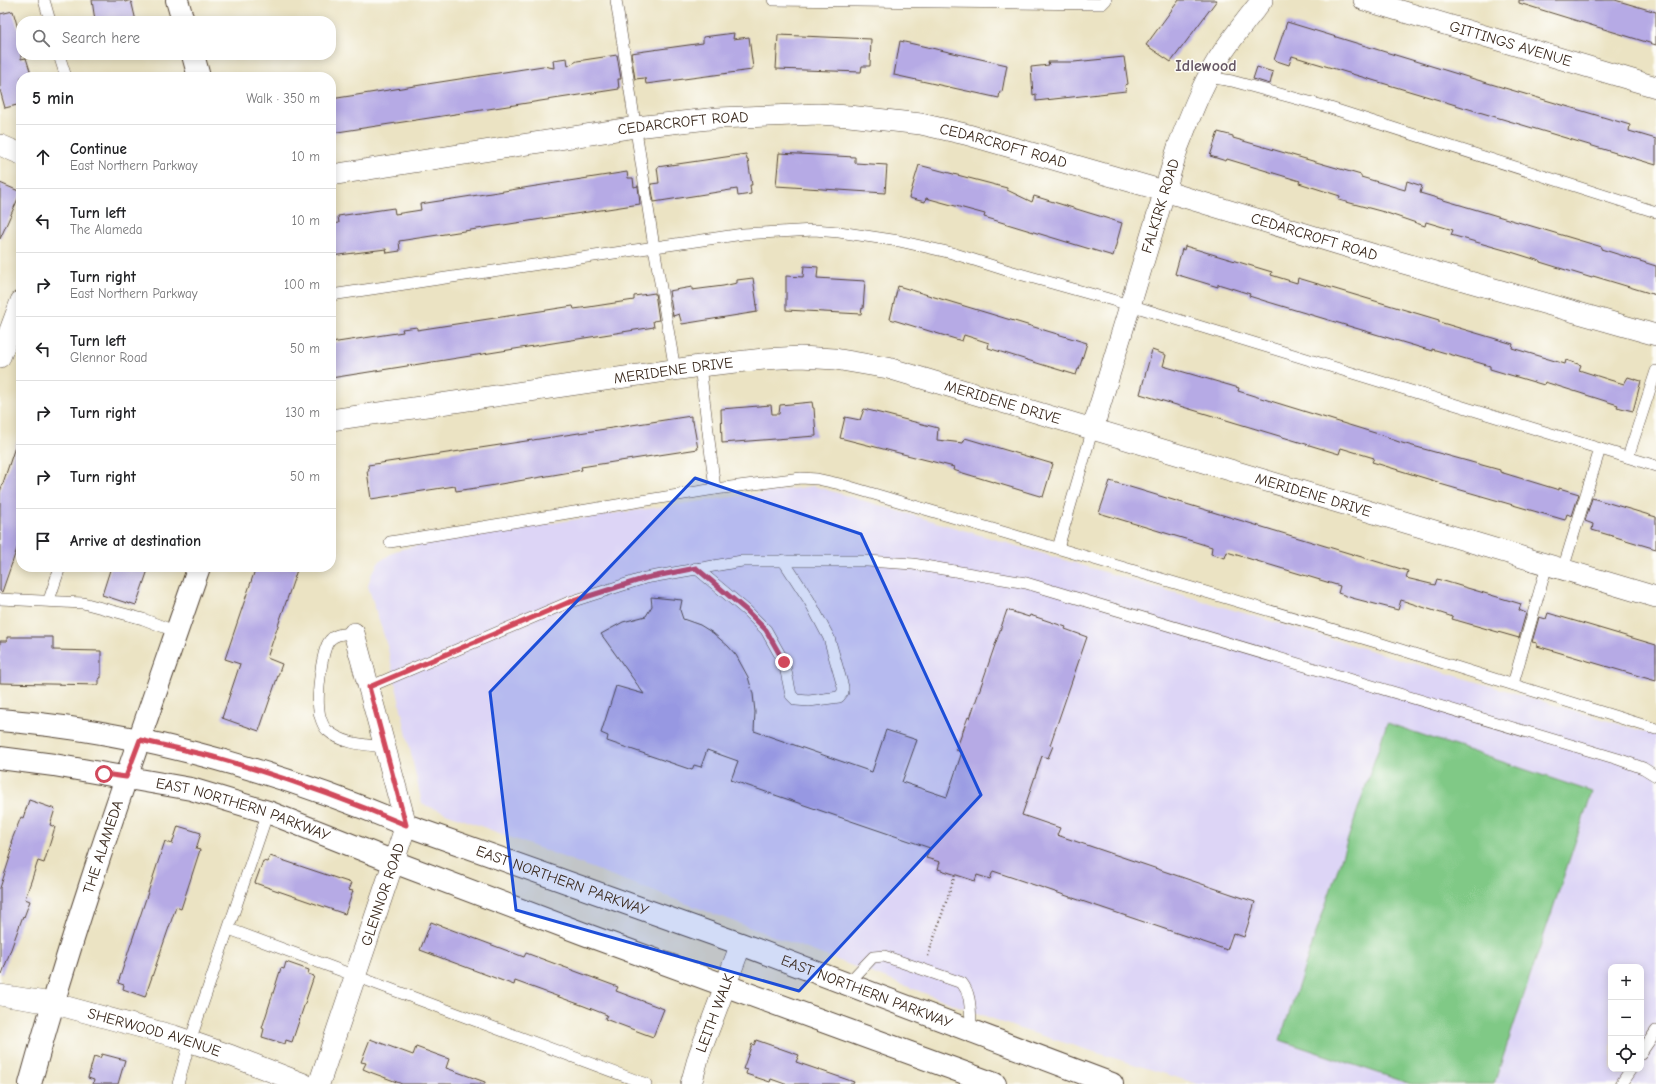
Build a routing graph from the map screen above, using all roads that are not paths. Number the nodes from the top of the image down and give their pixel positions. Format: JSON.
{"nodes":[{"id":1,"x":44,"y":0,"type":"edge"},
{"id":2,"x":178,"y":0,"type":"edge"},
{"id":3,"x":616,"y":0,"type":"edge"},
{"id":4,"x":772,"y":0,"type":"edge"},
{"id":5,"x":1106,"y":0,"type":"edge"},
{"id":6,"x":1262,"y":0,"type":"edge"},
{"id":7,"x":1364,"y":0,"type":"edge"},
{"id":8,"x":49,"y":16,"type":"edge"},
{"id":9,"x":182,"y":16,"type":"edge"},
{"id":10,"x":61,"y":60,"type":"edge"},
{"id":11,"x":194,"y":60,"type":"edge"},
{"id":12,"x":65,"y":72,"type":"edge"},
{"id":13,"x":198,"y":72,"type":"edge"},
{"id":14,"x":1208,"y":77,"type":"junction"},
{"id":15,"x":1656,"y":87,"type":"edge"},
{"id":16,"x":636,"y":127,"type":"junction"},
{"id":17,"x":0,"y":145,"type":"edge"},
{"id":18,"x":16,"y":152,"type":"edge"},
{"id":19,"x":336,"y":174,"type":"edge"},
{"id":20,"x":1164,"y":191,"type":"junction"},
{"id":21,"x":1656,"y":212,"type":"edge"},
{"id":22,"x":654,"y":247,"type":"junction"},
{"id":23,"x":336,"y":294,"type":"edge"},
{"id":24,"x":1130,"y":305,"type":"junction"},
{"id":25,"x":16,"y":314,"type":"edge"},
{"id":26,"x":1656,"y":335,"type":"edge"},
{"id":27,"x":0,"y":357,"type":"edge"},
{"id":28,"x":700,"y":366,"type":"junction"},
{"id":29,"x":675,"y":370,"type":"junction"},
{"id":30,"x":1656,"y":371,"type":"edge"},
{"id":31,"x":336,"y":419,"type":"edge"},
{"id":32,"x":1093,"y":428,"type":"junction"},
{"id":33,"x":1600,"y":449,"type":"junction"},
{"id":34,"x":1628,"y":457,"type":"junction"},
{"id":35,"x":1656,"y":466,"type":"edge"},
{"id":36,"x":715,"y":489,"type":"junction"},
{"id":37,"x":390,"y":542,"type":"dead end"},
{"id":38,"x":1058,"y":548,"type":"junction"},
{"id":39,"x":783,"y":560,"type":"junction"},
{"id":40,"x":1555,"y":567,"type":"junction"},
{"id":41,"x":696,"y":568,"type":"junction"},
{"id":42,"x":58,"y":572,"type":"edge"},
{"id":43,"x":197,"y":572,"type":"edge"},
{"id":44,"x":1656,"y":597,"type":"edge"},
{"id":45,"x":0,"y":599,"type":"edge"},
{"id":46,"x":49,"y":600,"type":"junction"},
{"id":47,"x":177,"y":632,"type":"junction"},
{"id":48,"x":354,"y":633,"type":"joint"},
{"id":49,"x":1513,"y":684,"type":"junction"},
{"id":50,"x":369,"y":687,"type":"junction"},
{"id":51,"x":0,"y":720,"type":"edge"},
{"id":52,"x":1656,"y":729,"type":"edge"},
{"id":53,"x":140,"y":740,"type":"junction"},
{"id":54,"x":385,"y":747,"type":"junction"},
{"id":55,"x":0,"y":758,"type":"edge"},
{"id":56,"x":1656,"y":776,"type":"edge"},
{"id":57,"x":126,"y":777,"type":"junction"},
{"id":58,"x":268,"y":812,"type":"junction"},
{"id":59,"x":406,"y":825,"type":"junction"},
{"id":60,"x":394,"y":862,"type":"junction"},
{"id":61,"x":229,"y":929,"type":"junction"},
{"id":62,"x":741,"y":944,"type":"junction"},
{"id":63,"x":355,"y":976,"type":"junction"},
{"id":64,"x":841,"y":981,"type":"junction"},
{"id":65,"x":725,"y":986,"type":"junction"},
{"id":66,"x":0,"y":995,"type":"edge"},
{"id":67,"x":52,"y":1003,"type":"junction"},
{"id":68,"x":972,"y":1031,"type":"junction"},
{"id":69,"x":1656,"y":1031,"type":"edge"},
{"id":70,"x":190,"y":1041,"type":"junction"},
{"id":71,"x":1644,"y":1049,"type":"edge"},
{"id":72,"x":1628,"y":1072,"type":"edge"},
{"id":73,"x":30,"y":1084,"type":"edge"},
{"id":74,"x":178,"y":1084,"type":"edge"},
{"id":75,"x":304,"y":1084,"type":"edge"},
{"id":76,"x":319,"y":1084,"type":"edge"},
{"id":77,"x":646,"y":1084,"type":"edge"},
{"id":78,"x":691,"y":1084,"type":"edge"},
{"id":79,"x":996,"y":1084,"type":"edge"},
{"id":80,"x":1112,"y":1084,"type":"edge"},
{"id":81,"x":1621,"y":1084,"type":"edge"}],
"edges":[{"from":1,"to":8,"type":"lane"},
{"from":2,"to":9,"type":"main road"},
{"from":3,"to":16,"type":"lane"},
{"from":4,"to":5,"type":"lane"},
{"from":6,"to":14,"type":"street","name":"FALKIRK ROAD"},
{"from":7,"to":15,"type":"street","name":"GITTINGS AVENUE"},
{"from":10,"to":12,"type":"lane"},
{"from":11,"to":13,"type":"main road"},
{"from":14,"to":20,"type":"street","name":"FALKIRK ROAD"},
{"from":14,"to":21,"type":"lane"},
{"from":16,"to":19,"type":"street","name":"CEDARCROFT ROAD"},
{"from":16,"to":20,"type":"street","name":"CEDARCROFT ROAD"},
{"from":16,"to":22,"type":"lane"},
{"from":17,"to":18,"type":"street"},
{"from":20,"to":24,"type":"street","name":"FALKIRK ROAD"},
{"from":20,"to":26,"type":"street","name":"CEDARCROFT ROAD"},
{"from":22,"to":23,"type":"lane"},
{"from":22,"to":24,"type":"lane"},
{"from":22,"to":29,"type":"lane"},
{"from":24,"to":32,"type":"street","name":"FALKIRK ROAD"},
{"from":24,"to":33,"type":"lane"},
{"from":25,"to":27,"type":"street"},
{"from":28,"to":29,"type":"street","name":"MERIDENE DRIVE"},
{"from":28,"to":32,"type":"street","name":"MERIDENE DRIVE"},
{"from":28,"to":36,"type":"lane"},
{"from":29,"to":31,"type":"street","name":"MERIDENE DRIVE"},
{"from":30,"to":34,"type":"lane"},
{"from":32,"to":38,"type":"lane"},
{"from":32,"to":40,"type":"street","name":"MERIDENE DRIVE"},
{"from":33,"to":34,"type":"lane"},
{"from":33,"to":40,"type":"lane"},
{"from":34,"to":35,"type":"lane"},
{"from":36,"to":37,"type":"lane"},
{"from":36,"to":38,"type":"lane"},
{"from":38,"to":49,"type":"lane"},
{"from":39,"to":41,"type":"lane"},
{"from":39,"to":41,"type":"lane"},
{"from":39,"to":56,"type":"lane"},
{"from":40,"to":44,"type":"street","name":"MERIDENE DRIVE"},
{"from":40,"to":49,"type":"lane"},
{"from":41,"to":50,"type":"lane"},
{"from":42,"to":46,"type":"lane"},
{"from":43,"to":47,"type":"main road","name":"THE ALAMEDA"},
{"from":45,"to":46,"type":"lane"},
{"from":46,"to":47,"type":"lane"},
{"from":47,"to":53,"type":"main road","name":"THE ALAMEDA"},
{"from":48,"to":50,"type":"street","name":"GLENNOR ROAD"},
{"from":48,"to":54,"type":"lane"},
{"from":49,"to":52,"type":"lane"},
{"from":50,"to":54,"type":"street","name":"GLENNOR ROAD"},
{"from":51,"to":53,"type":"main road","name":"EAST NORTHERN PARKWAY"},
{"from":53,"to":57,"type":"main road","name":"THE ALAMEDA"},
{"from":53,"to":59,"type":"main road","name":"EAST NORTHERN PARKWAY"},
{"from":54,"to":59,"type":"street","name":"GLENNOR ROAD"},
{"from":55,"to":57,"type":"main road","name":"EAST NORTHERN PARKWAY"},
{"from":57,"to":58,"type":"main road","name":"EAST NORTHERN PARKWAY"},
{"from":57,"to":67,"type":"main road","name":"THE ALAMEDA"},
{"from":58,"to":60,"type":"main road","name":"EAST NORTHERN PARKWAY"},
{"from":58,"to":61,"type":"lane"},
{"from":59,"to":60,"type":"street","name":"GLENNOR ROAD"},
{"from":59,"to":62,"type":"main road","name":"EAST NORTHERN PARKWAY"},
{"from":60,"to":63,"type":"street","name":"GLENNOR ROAD"},
{"from":60,"to":65,"type":"main road","name":"EAST NORTHERN PARKWAY"},
{"from":61,"to":63,"type":"lane"},
{"from":61,"to":70,"type":"lane"},
{"from":62,"to":64,"type":"main road","name":"EAST NORTHERN PARKWAY"},
{"from":62,"to":65,"type":"street","name":"LEITH WALK"},
{"from":63,"to":76,"type":"street","name":"GLENNOR ROAD"},
{"from":63,"to":77,"type":"lane"},
{"from":64,"to":68,"type":"main road","name":"EAST NORTHERN PARKWAY"},
{"from":64,"to":68,"type":"lane"},
{"from":65,"to":78,"type":"street","name":"LEITH WALK"},
{"from":65,"to":79,"type":"main road","name":"EAST NORTHERN PARKWAY"},
{"from":66,"to":67,"type":"street","name":"SHERWOOD AVENUE"},
{"from":67,"to":70,"type":"street","name":"SHERWOOD AVENUE"},
{"from":67,"to":73,"type":"main road","name":"THE ALAMEDA"},
{"from":68,"to":80,"type":"main road","name":"EAST NORTHERN PARKWAY"},
{"from":69,"to":71,"type":"lane"},
{"from":70,"to":74,"type":"lane"},
{"from":70,"to":75,"type":"street","name":"SHERWOOD AVENUE"},
{"from":72,"to":81,"type":"lane"}]}
